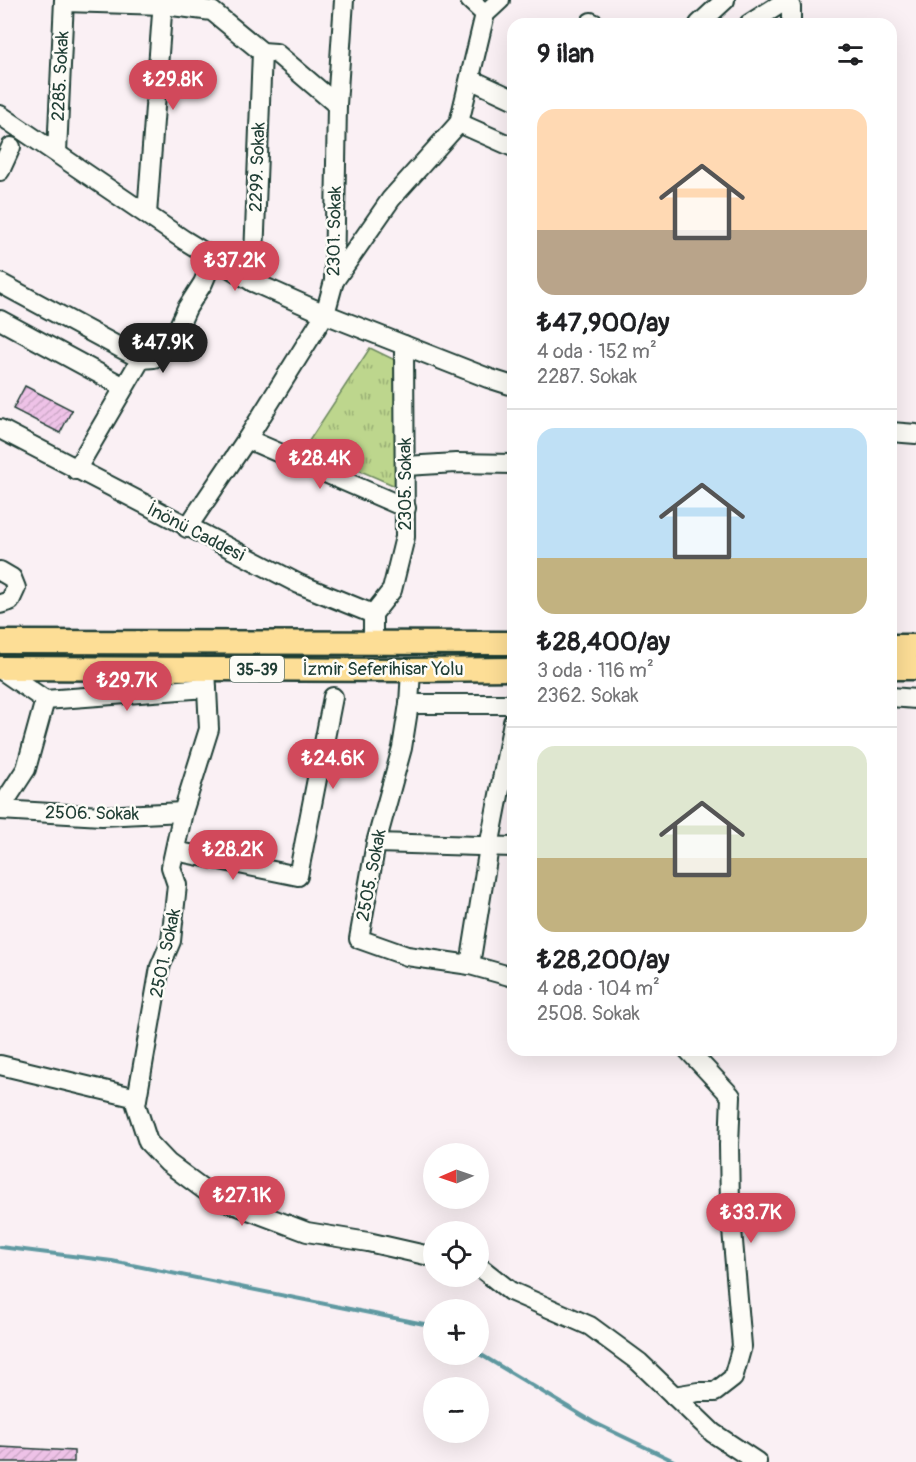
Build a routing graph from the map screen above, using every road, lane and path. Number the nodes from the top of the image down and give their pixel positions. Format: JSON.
{"nodes":[{"id":1,"x":344,"y":0,"type":"edge"},
{"id":2,"x":470,"y":0,"type":"edge"},
{"id":3,"x":500,"y":0,"type":"edge"},
{"id":4,"x":724,"y":0,"type":"edge"},
{"id":5,"x":64,"y":1,"type":"edge"},
{"id":6,"x":164,"y":3,"type":"edge"},
{"id":7,"x":485,"y":14,"type":"junction"},
{"id":8,"x":705,"y":18,"type":"edge"},
{"id":9,"x":758,"y":18,"type":"edge"},
{"id":10,"x":791,"y":18,"type":"edge"},
{"id":11,"x":262,"y":52,"type":"junction"},
{"id":12,"x":470,"y":80,"type":"junction"},
{"id":13,"x":507,"y":96,"type":"edge"},
{"id":14,"x":337,"y":105,"type":"junction"},
{"id":15,"x":0,"y":115,"type":"edge"},
{"id":16,"x":459,"y":123,"type":"junction"},
{"id":17,"x":507,"y":144,"type":"edge"},
{"id":18,"x":10,"y":147,"type":"dead end"},
{"id":19,"x":57,"y":152,"type":"junction"},
{"id":20,"x":0,"y":171,"type":"edge"},
{"id":21,"x":147,"y":213,"type":"junction"},
{"id":22,"x":214,"y":257,"type":"junction"},
{"id":23,"x":334,"y":281,"type":"junction"},
{"id":24,"x":253,"y":282,"type":"junction"},
{"id":25,"x":0,"y":283,"type":"edge"},
{"id":26,"x":325,"y":314,"type":"junction"},
{"id":27,"x":0,"y":320,"type":"edge"},
{"id":28,"x":404,"y":345,"type":"junction"},
{"id":29,"x":141,"y":359,"type":"junction"},
{"id":30,"x":507,"y":384,"type":"edge"},
{"id":31,"x":124,"y":387,"type":"junction"},
{"id":32,"x":0,"y":429,"type":"edge"},
{"id":33,"x":897,"y":432,"type":"edge"},
{"id":34,"x":916,"y":434,"type":"edge"},
{"id":35,"x":247,"y":439,"type":"junction"},
{"id":36,"x":507,"y":464,"type":"edge"},
{"id":37,"x":406,"y":466,"type":"junction"},
{"id":38,"x":76,"y":470,"type":"junction"},
{"id":39,"x":406,"y":508,"type":"junction"},
{"id":40,"x":187,"y":528,"type":"junction"},
{"id":41,"x":0,"y":571,"type":"edge"},
{"id":42,"x":0,"y":604,"type":"edge"},
{"id":43,"x":372,"y":614,"type":"junction"},
{"id":44,"x":0,"y":642,"type":"edge"},
{"id":45,"x":373,"y":642,"type":"junction"},
{"id":46,"x":507,"y":643,"type":"edge"},
{"id":47,"x":897,"y":645,"type":"edge"},
{"id":48,"x":916,"y":646,"type":"edge"},
{"id":49,"x":897,"y":668,"type":"edge"},
{"id":50,"x":916,"y":668,"type":"edge"},
{"id":51,"x":0,"y":669,"type":"edge"},
{"id":52,"x":507,"y":669,"type":"edge"},
{"id":53,"x":411,"y":670,"type":"junction"},
{"id":54,"x":207,"y":678,"type":"junction"},
{"id":55,"x":333,"y":697,"type":"dead end"},
{"id":56,"x":897,"y":697,"type":"edge"},
{"id":57,"x":916,"y":699,"type":"edge"},
{"id":58,"x":45,"y":700,"type":"junction"},
{"id":59,"x":409,"y":704,"type":"junction"},
{"id":60,"x":507,"y":704,"type":"edge"},
{"id":61,"x":507,"y":753,"type":"edge"},
{"id":62,"x":0,"y":810,"type":"edge"},
{"id":63,"x":183,"y":812,"type":"junction"},
{"id":64,"x":376,"y":843,"type":"junction"},
{"id":65,"x":489,"y":847,"type":"junction"},
{"id":66,"x":507,"y":848,"type":"edge"},
{"id":67,"x":175,"y":851,"type":"junction"},
{"id":68,"x":470,"y":965,"type":"junction"},
{"id":69,"x":507,"y":975,"type":"edge"},
{"id":70,"x":694,"y":1056,"type":"edge"},
{"id":71,"x":0,"y":1065,"type":"edge"},
{"id":72,"x":137,"y":1098,"type":"junction"},
{"id":73,"x":423,"y":1254,"type":"edge"},
{"id":74,"x":489,"y":1276,"type":"edge"},
{"id":75,"x":674,"y":1396,"type":"junction"},
{"id":76,"x":758,"y":1462,"type":"edge"}],
"edges":[{"from":1,"to":14,"type":"street","name":"2301. Sokak"},
{"from":2,"to":7,"type":"street"},
{"from":3,"to":7,"type":"street"},
{"from":4,"to":8,"type":"street"},
{"from":5,"to":6,"type":"street"},
{"from":5,"to":19,"type":"street","name":"2285. Sokak"},
{"from":6,"to":11,"type":"street"},
{"from":6,"to":21,"type":"street"},
{"from":7,"to":12,"type":"street"},
{"from":9,"to":10,"type":"street"},
{"from":11,"to":14,"type":"street"},
{"from":11,"to":24,"type":"street","name":"2299. Sokak"},
{"from":12,"to":13,"type":"street"},
{"from":12,"to":16,"type":"street"},
{"from":14,"to":23,"type":"street","name":"2301. Sokak"},
{"from":15,"to":19,"type":"street"},
{"from":16,"to":17,"type":"street"},
{"from":16,"to":23,"type":"street"},
{"from":18,"to":20,"type":"street"},
{"from":19,"to":21,"type":"street"},
{"from":21,"to":22,"type":"street"},
{"from":22,"to":24,"type":"street"},
{"from":22,"to":29,"type":"street"},
{"from":23,"to":26,"type":"street","name":"2301. Sokak"},
{"from":24,"to":26,"type":"street"},
{"from":25,"to":29,"type":"street"},
{"from":26,"to":28,"type":"street"},
{"from":26,"to":35,"type":"street","name":"2301. Sokak"},
{"from":27,"to":31,"type":"street"},
{"from":28,"to":30,"type":"street"},
{"from":28,"to":37,"type":"street","name":"2305. Sokak"},
{"from":29,"to":31,"type":"street"},
{"from":31,"to":38,"type":"street"},
{"from":32,"to":38,"type":"street","name":"İnönü Caddesi"},
{"from":33,"to":34,"type":"street"},
{"from":35,"to":39,"type":"street"},
{"from":35,"to":40,"type":"street","name":"2301. Sokak"},
{"from":36,"to":37,"type":"street"},
{"from":37,"to":39,"type":"street","name":"2305. Sokak"},
{"from":38,"to":40,"type":"street","name":"İnönü Caddesi"},
{"from":39,"to":43,"type":"street","name":"2305. Sokak"},
{"from":40,"to":43,"type":"street","name":"İnönü Caddesi"},
{"from":41,"to":42,"type":"street"},
{"from":43,"to":45,"type":"street"},
{"from":44,"to":45,"type":"main road","name":"İzmir Seferihisar Yolu","number":"35-39"},
{"from":45,"to":46,"type":"main road","name":"İzmir Seferihisar Yolu","number":"35-39"},
{"from":47,"to":48,"type":"main road"},
{"from":49,"to":50,"type":"main road"},
{"from":51,"to":54,"type":"main road","name":"İzmir Seferihisar Yolu","number":"35-39"},
{"from":51,"to":58,"type":"street"},
{"from":52,"to":53,"type":"main road","name":"İzmir Seferihisar Yolu","number":"35-39"},
{"from":53,"to":54,"type":"main road","name":"İzmir Seferihisar Yolu","number":"35-39"},
{"from":53,"to":59,"type":"street","name":"2505. Sokak"},
{"from":54,"to":58,"type":"street"},
{"from":54,"to":63,"type":"street","name":"2501. Sokak"},
{"from":55,"to":67,"type":"street"},
{"from":56,"to":57,"type":"street"},
{"from":58,"to":62,"type":"street"},
{"from":59,"to":60,"type":"street"},
{"from":59,"to":64,"type":"street","name":"2505. Sokak"},
{"from":61,"to":65,"type":"street"},
{"from":62,"to":63,"type":"street","name":"2506. Sokak"},
{"from":63,"to":67,"type":"street","name":"2501. Sokak"},
{"from":64,"to":65,"type":"street"},
{"from":64,"to":68,"type":"street","name":"2505. Sokak"},
{"from":65,"to":66,"type":"street"},
{"from":65,"to":68,"type":"street"},
{"from":67,"to":72,"type":"street","name":"2501. Sokak"},
{"from":68,"to":69,"type":"street"},
{"from":70,"to":75,"type":"street"},
{"from":71,"to":72,"type":"street"},
{"from":72,"to":73,"type":"street"},
{"from":74,"to":75,"type":"street"},
{"from":75,"to":76,"type":"street"}]}
